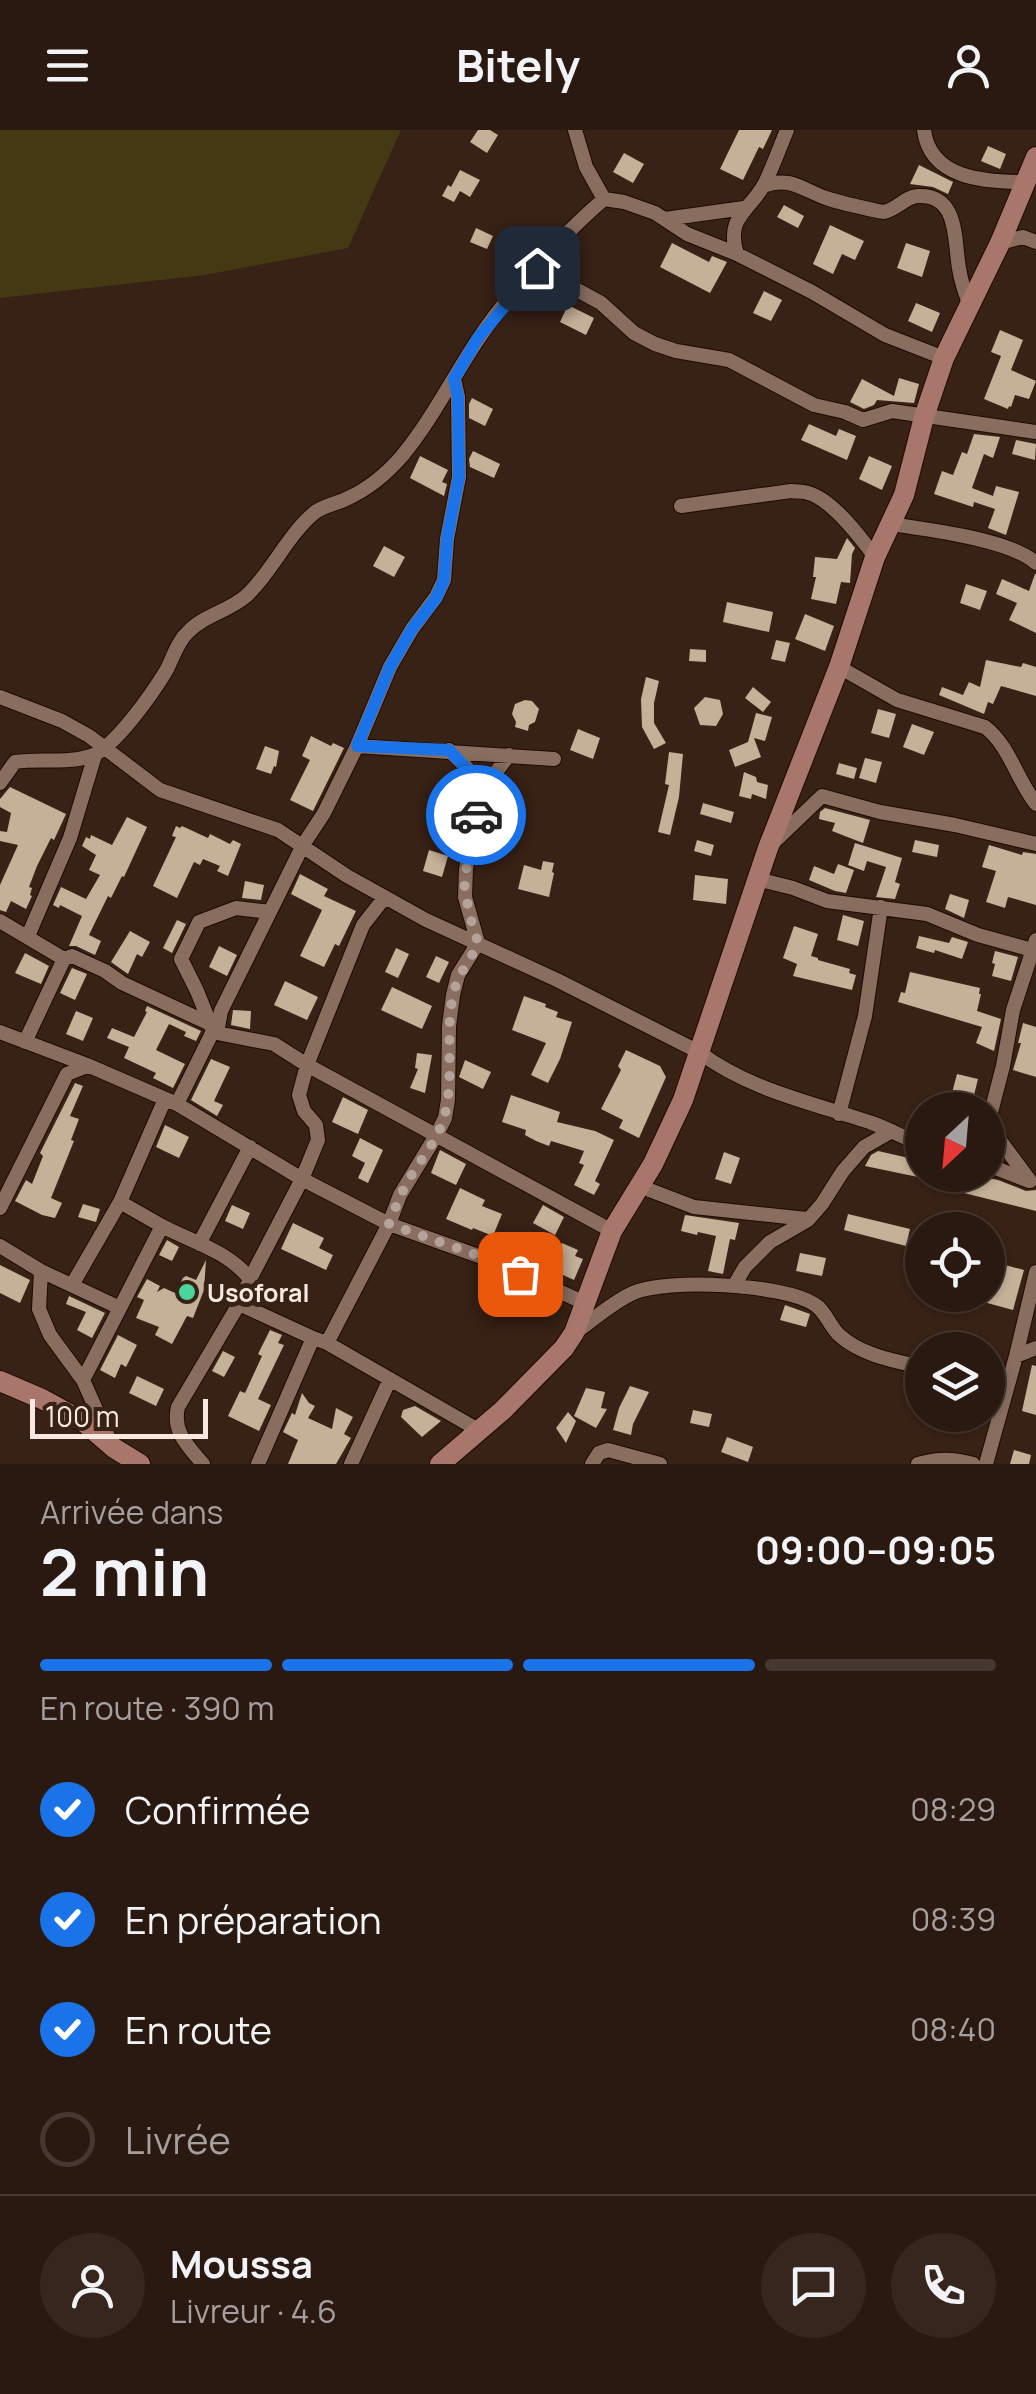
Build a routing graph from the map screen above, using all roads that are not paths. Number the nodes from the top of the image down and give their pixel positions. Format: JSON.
{"nodes":[{"id":1,"x":575,"y":130,"type":"edge"},
{"id":2,"x":787,"y":130,"type":"edge"},
{"id":3,"x":924,"y":130,"type":"edge"},
{"id":4,"x":1036,"y":157,"type":"edge"},
{"id":5,"x":1025,"y":182,"type":"junction"},
{"id":6,"x":763,"y":186,"type":"junction"},
{"id":7,"x":604,"y":198,"type":"junction"},
{"id":8,"x":744,"y":208,"type":"junction"},
{"id":9,"x":1014,"y":210,"type":"junction"},
{"id":10,"x":665,"y":219,"type":"junction"},
{"id":11,"x":1030,"y":240,"type":"edge"},
{"id":12,"x":1000,"y":243,"type":"junction"},
{"id":13,"x":738,"y":254,"type":"junction"},
{"id":14,"x":537,"y":268,"type":"junction"},
{"id":15,"x":970,"y":306,"type":"junction"},
{"id":16,"x":944,"y":358,"type":"junction"},
{"id":17,"x":454,"y":379,"type":"junction"},
{"id":18,"x":924,"y":417,"type":"junction"},
{"id":19,"x":1036,"y":432,"type":"edge"},
{"id":20,"x":681,"y":506,"type":"dead end"},
{"id":21,"x":891,"y":524,"type":"junction"},
{"id":22,"x":875,"y":557,"type":"junction"},
{"id":23,"x":1036,"y":564,"type":"edge"},
{"id":24,"x":838,"y":666,"type":"junction"},
{"id":25,"x":0,"y":697,"type":"edge"},
{"id":26,"x":357,"y":746,"type":"junction"},
{"id":27,"x":449,"y":750,"type":"junction"},
{"id":28,"x":100,"y":751,"type":"junction"},
{"id":29,"x":509,"y":755,"type":"junction"},
{"id":30,"x":554,"y":758,"type":"dead end"},
{"id":31,"x":0,"y":782,"type":"edge"},
{"id":32,"x":481,"y":792,"type":"junction"},
{"id":33,"x":1036,"y":804,"type":"edge"},
{"id":34,"x":1036,"y":844,"type":"edge"},
{"id":35,"x":303,"y":845,"type":"junction"},
{"id":36,"x":768,"y":848,"type":"junction"},
{"id":37,"x":757,"y":879,"type":"junction"},
{"id":38,"x":384,"y":897,"type":"junction"},
{"id":39,"x":881,"y":907,"type":"junction"},
{"id":40,"x":270,"y":912,"type":"junction"},
{"id":41,"x":0,"y":922,"type":"edge"},
{"id":42,"x":28,"y":936,"type":"junction"},
{"id":43,"x":478,"y":943,"type":"junction"},
{"id":44,"x":1035,"y":947,"type":"edge"},
{"id":45,"x":64,"y":959,"type":"junction"},
{"id":46,"x":208,"y":1023,"type":"junction"},
{"id":47,"x":0,"y":1032,"type":"edge"},
{"id":48,"x":24,"y":1042,"type":"junction"},
{"id":49,"x":699,"y":1052,"type":"junction"},
{"id":50,"x":88,"y":1065,"type":"junction"},
{"id":51,"x":307,"y":1065,"type":"junction"},
{"id":52,"x":171,"y":1102,"type":"junction"},
{"id":53,"x":839,"y":1114,"type":"junction"},
{"id":54,"x":892,"y":1131,"type":"junction"},
{"id":55,"x":438,"y":1134,"type":"junction"},
{"id":56,"x":905,"y":1137,"type":"edge"},
{"id":57,"x":250,"y":1147,"type":"junction"},
{"id":58,"x":1005,"y":1171,"type":"edge"},
{"id":59,"x":302,"y":1180,"type":"junction"},
{"id":60,"x":1033,"y":1182,"type":"edge"},
{"id":61,"x":638,"y":1186,"type":"junction"},
{"id":62,"x":4,"y":1189,"type":"edge"},
{"id":63,"x":120,"y":1202,"type":"junction"},
{"id":64,"x":0,"y":1208,"type":"edge"},
{"id":65,"x":808,"y":1220,"type":"junction"},
{"id":66,"x":389,"y":1224,"type":"junction"},
{"id":67,"x":162,"y":1226,"type":"junction"},
{"id":68,"x":612,"y":1231,"type":"junction"},
{"id":69,"x":199,"y":1244,"type":"junction"},
{"id":70,"x":0,"y":1246,"type":"edge"},
{"id":71,"x":41,"y":1271,"type":"junction"},
{"id":72,"x":1036,"y":1272,"type":"edge"},
{"id":73,"x":250,"y":1279,"type":"junction"},
{"id":74,"x":735,"y":1284,"type":"junction"},
{"id":75,"x":72,"y":1285,"type":"junction"},
{"id":76,"x":586,"y":1303,"type":"junction"},
{"id":77,"x":239,"y":1304,"type":"junction"},
{"id":78,"x":120,"y":1308,"type":"junction"},
{"id":79,"x":574,"y":1332,"type":"junction"},
{"id":80,"x":320,"y":1340,"type":"junction"},
{"id":81,"x":1036,"y":1348,"type":"edge"},
{"id":82,"x":1016,"y":1356,"type":"junction"},
{"id":83,"x":905,"y":1363,"type":"edge"},
{"id":84,"x":390,"y":1378,"type":"junction"},
{"id":85,"x":83,"y":1380,"type":"junction"},
{"id":86,"x":0,"y":1381,"type":"edge"},
{"id":87,"x":1007,"y":1386,"type":"joint"},
{"id":88,"x":480,"y":1431,"type":"junction"},
{"id":89,"x":114,"y":1448,"type":"junction"},
{"id":90,"x":140,"y":1464,"type":"edge"},
{"id":91,"x":204,"y":1464,"type":"edge"},
{"id":92,"x":258,"y":1464,"type":"edge"},
{"id":93,"x":351,"y":1464,"type":"edge"},
{"id":94,"x":440,"y":1464,"type":"edge"},
{"id":95,"x":592,"y":1464,"type":"edge"},
{"id":96,"x":660,"y":1464,"type":"edge"},
{"id":97,"x":918,"y":1464,"type":"edge"},
{"id":98,"x":973,"y":1464,"type":"edge"},
{"id":99,"x":986,"y":1464,"type":"edge"}],
"edges":[{"from":1,"to":7,"type":"street"},
{"from":2,"to":6,"type":"street"},
{"from":3,"to":5,"type":"street"},
{"from":4,"to":5,"type":"street"},
{"from":5,"to":9,"type":"street"},
{"from":6,"to":8,"type":"street"},
{"from":6,"to":15,"type":"street"},
{"from":7,"to":10,"type":"street"},
{"from":7,"to":14,"type":"street"},
{"from":8,"to":10,"type":"street"},
{"from":8,"to":13,"type":"street"},
{"from":9,"to":11,"type":"street"},
{"from":9,"to":12,"type":"street"},
{"from":10,"to":13,"type":"street"},
{"from":11,"to":12,"type":"street"},
{"from":12,"to":15,"type":"street"},
{"from":13,"to":16,"type":"street"},
{"from":14,"to":17,"type":"street"},
{"from":14,"to":18,"type":"street"},
{"from":15,"to":16,"type":"street"},
{"from":16,"to":18,"type":"street"},
{"from":17,"to":26,"type":"street"},
{"from":17,"to":28,"type":"street"},
{"from":18,"to":19,"type":"street"},
{"from":18,"to":21,"type":"street"},
{"from":20,"to":22,"type":"street"},
{"from":21,"to":22,"type":"street"},
{"from":21,"to":23,"type":"street"},
{"from":22,"to":24,"type":"street"},
{"from":24,"to":33,"type":"street"},
{"from":24,"to":36,"type":"street"},
{"from":25,"to":28,"type":"street"},
{"from":26,"to":27,"type":"street"},
{"from":26,"to":35,"type":"street"},
{"from":27,"to":29,"type":"street"},
{"from":27,"to":32,"type":"street"},
{"from":28,"to":31,"type":"street"},
{"from":28,"to":35,"type":"street"},
{"from":28,"to":42,"type":"street"},
{"from":29,"to":30,"type":"street"},
{"from":29,"to":32,"type":"street"},
{"from":32,"to":43,"type":"street"},
{"from":34,"to":36,"type":"street"},
{"from":35,"to":38,"type":"street"},
{"from":35,"to":40,"type":"street"},
{"from":36,"to":37,"type":"street"},
{"from":37,"to":39,"type":"street"},
{"from":37,"to":49,"type":"street"},
{"from":38,"to":43,"type":"street"},
{"from":38,"to":51,"type":"street"},
{"from":39,"to":44,"type":"street"},
{"from":39,"to":53,"type":"street"},
{"from":40,"to":46,"type":"street"},
{"from":40,"to":51,"type":"street"},
{"from":41,"to":42,"type":"street"},
{"from":42,"to":45,"type":"street"},
{"from":43,"to":49,"type":"street"},
{"from":43,"to":55,"type":"street"},
{"from":44,"to":60,"type":"street"},
{"from":45,"to":46,"type":"street"},
{"from":45,"to":48,"type":"street"},
{"from":46,"to":52,"type":"street"},
{"from":47,"to":48,"type":"street"},
{"from":48,"to":50,"type":"street"},
{"from":49,"to":53,"type":"street"},
{"from":49,"to":61,"type":"street"},
{"from":50,"to":52,"type":"street"},
{"from":50,"to":62,"type":"street"},
{"from":51,"to":55,"type":"street"},
{"from":51,"to":59,"type":"street"},
{"from":52,"to":57,"type":"street"},
{"from":52,"to":63,"type":"street"},
{"from":53,"to":54,"type":"street"},
{"from":54,"to":56,"type":"street"},
{"from":54,"to":65,"type":"street"},
{"from":55,"to":66,"type":"street"},
{"from":55,"to":68,"type":"street"},
{"from":57,"to":59,"type":"street"},
{"from":57,"to":69,"type":"street"},
{"from":58,"to":60,"type":"street"},
{"from":59,"to":66,"type":"street"},
{"from":59,"to":73,"type":"street"},
{"from":61,"to":65,"type":"street"},
{"from":61,"to":68,"type":"street"},
{"from":62,"to":64,"type":"street"},
{"from":63,"to":67,"type":"street"},
{"from":63,"to":75,"type":"street"},
{"from":65,"to":74,"type":"street"},
{"from":66,"to":76,"type":"street"},
{"from":66,"to":80,"type":"street"},
{"from":67,"to":69,"type":"street"},
{"from":67,"to":78,"type":"street"},
{"from":68,"to":76,"type":"street"},
{"from":69,"to":73,"type":"street"},
{"from":70,"to":71,"type":"street"},
{"from":71,"to":75,"type":"street"},
{"from":71,"to":85,"type":"street"},
{"from":72,"to":82,"type":"street"},
{"from":73,"to":77,"type":"street"},
{"from":74,"to":79,"type":"street"},
{"from":74,"to":83,"type":"street"},
{"from":75,"to":78,"type":"street"},
{"from":76,"to":79,"type":"street"},
{"from":77,"to":80,"type":"street"},
{"from":77,"to":91,"type":"street"},
{"from":78,"to":85,"type":"street"},
{"from":79,"to":88,"type":"street"},
{"from":80,"to":84,"type":"street"},
{"from":80,"to":92,"type":"street"},
{"from":81,"to":82,"type":"street"},
{"from":82,"to":87,"type":"street"},
{"from":84,"to":88,"type":"street"},
{"from":84,"to":93,"type":"street"},
{"from":85,"to":89,"type":"street"},
{"from":86,"to":89,"type":"street"},
{"from":87,"to":99,"type":"street"},
{"from":88,"to":94,"type":"street"},
{"from":89,"to":90,"type":"street"},
{"from":95,"to":96,"type":"street"},
{"from":97,"to":98,"type":"street"}]}
